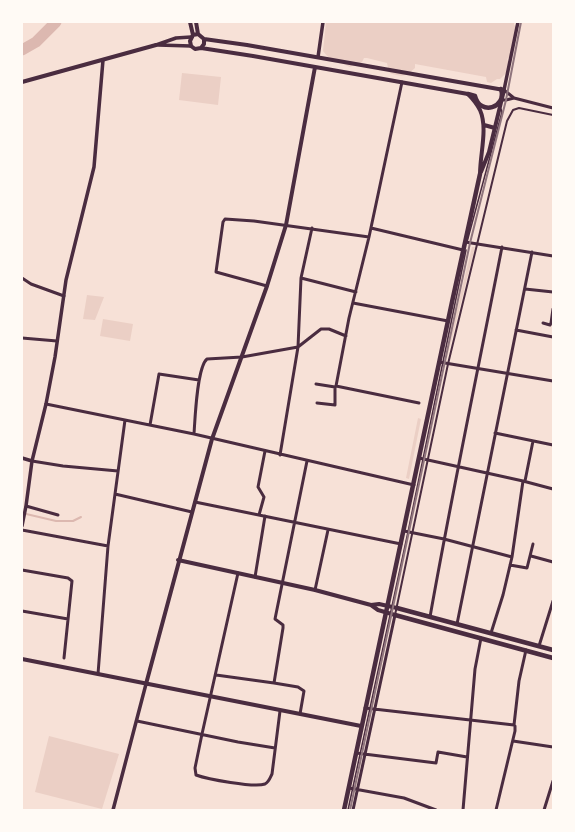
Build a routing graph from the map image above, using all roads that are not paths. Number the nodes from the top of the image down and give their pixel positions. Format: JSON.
{"nodes":[{"id":1,"x":190,"y":22,"type":"edge"},
{"id":2,"x":196,"y":22,"type":"edge"},
{"id":3,"x":323,"y":22,"type":"edge"},
{"id":4,"x":518,"y":22,"type":"edge"},
{"id":5,"x":194,"y":35,"type":"junction"},
{"id":6,"x":204,"y":39,"type":"junction"},
{"id":7,"x":156,"y":45,"type":"junction"},
{"id":8,"x":191,"y":46,"type":"junction"},
{"id":9,"x":201,"y":48,"type":"junction"},
{"id":10,"x":318,"y":58,"type":"junction"},
{"id":11,"x":103,"y":60,"type":"junction"},
{"id":12,"x":315,"y":67,"type":"junction"},
{"id":13,"x":22,"y":82,"type":"edge"},
{"id":14,"x":402,"y":82,"type":"junction"},
{"id":15,"x":502,"y":90,"type":"junction"},
{"id":16,"x":468,"y":94,"type":"junction"},
{"id":17,"x":514,"y":98,"type":"junction"},
{"id":18,"x":501,"y":100,"type":"junction"},
{"id":19,"x":500,"y":107,"type":"junction"},
{"id":20,"x":553,"y":108,"type":"edge"},
{"id":21,"x":553,"y":115,"type":"edge"},
{"id":22,"x":484,"y":125,"type":"junction"},
{"id":23,"x":495,"y":128,"type":"junction"},
{"id":24,"x":480,"y":174,"type":"junction"},
{"id":25,"x":286,"y":225,"type":"junction"},
{"id":26,"x":312,"y":228,"type":"junction"},
{"id":27,"x":371,"y":228,"type":"junction"},
{"id":28,"x":369,"y":237,"type":"junction"},
{"id":29,"x":466,"y":242,"type":"junction"},
{"id":30,"x":477,"y":244,"type":"junction"},
{"id":31,"x":502,"y":247,"type":"junction"},
{"id":32,"x":463,"y":250,"type":"junction"},
{"id":33,"x":532,"y":252,"type":"junction"},
{"id":34,"x":553,"y":256,"type":"edge"},
{"id":35,"x":22,"y":278,"type":"edge"},
{"id":36,"x":301,"y":278,"type":"junction"},
{"id":37,"x":267,"y":286,"type":"junction"},
{"id":38,"x":525,"y":289,"type":"junction"},
{"id":39,"x":356,"y":292,"type":"junction"},
{"id":40,"x":553,"y":292,"type":"edge"},
{"id":41,"x":64,"y":296,"type":"junction"},
{"id":42,"x":353,"y":303,"type":"junction"},
{"id":43,"x":553,"y":309,"type":"edge"},
{"id":44,"x":448,"y":321,"type":"junction"},
{"id":45,"x":552,"y":323,"type":"edge"},
{"id":46,"x":543,"y":324,"type":"dead end"},
{"id":47,"x":516,"y":330,"type":"junction"},
{"id":48,"x":346,"y":336,"type":"junction"},
{"id":49,"x":553,"y":337,"type":"edge"},
{"id":50,"x":22,"y":338,"type":"edge"},
{"id":51,"x":57,"y":341,"type":"junction"},
{"id":52,"x":298,"y":347,"type":"junction"},
{"id":53,"x":242,"y":357,"type":"junction"},
{"id":54,"x":441,"y":362,"type":"junction"},
{"id":55,"x":448,"y":364,"type":"junction"},
{"id":56,"x":478,"y":369,"type":"junction"},
{"id":57,"x":507,"y":374,"type":"junction"},
{"id":58,"x":199,"y":380,"type":"junction"},
{"id":59,"x":553,"y":381,"type":"edge"},
{"id":60,"x":316,"y":384,"type":"dead end"},
{"id":61,"x":336,"y":386,"type":"junction"},
{"id":62,"x":317,"y":403,"type":"dead end"},
{"id":63,"x":419,"y":403,"type":"dead end"},
{"id":64,"x":46,"y":404,"type":"junction"},
{"id":65,"x":125,"y":420,"type":"junction"},
{"id":66,"x":150,"y":425,"type":"junction"},
{"id":67,"x":495,"y":433,"type":"junction"},
{"id":68,"x":194,"y":434,"type":"junction"},
{"id":69,"x":212,"y":439,"type":"junction"},
{"id":70,"x":533,"y":441,"type":"junction"},
{"id":71,"x":553,"y":445,"type":"edge"},
{"id":72,"x":265,"y":451,"type":"junction"},
{"id":73,"x":280,"y":455,"type":"junction"},
{"id":74,"x":22,"y":458,"type":"edge"},
{"id":75,"x":421,"y":458,"type":"junction"},
{"id":76,"x":428,"y":459,"type":"junction"},
{"id":77,"x":32,"y":461,"type":"junction"},
{"id":78,"x":307,"y":461,"type":"junction"},
{"id":79,"x":459,"y":466,"type":"junction"},
{"id":80,"x":118,"y":471,"type":"junction"},
{"id":81,"x":488,"y":473,"type":"junction"},
{"id":82,"x":524,"y":481,"type":"junction"},
{"id":83,"x":414,"y":484,"type":"junction"},
{"id":84,"x":553,"y":489,"type":"edge"},
{"id":85,"x":115,"y":492,"type":"junction"},
{"id":86,"x":195,"y":502,"type":"junction"},
{"id":87,"x":26,"y":506,"type":"junction"},
{"id":88,"x":192,"y":512,"type":"junction"},
{"id":89,"x":58,"y":515,"type":"dead end"},
{"id":90,"x":259,"y":515,"type":"junction"},
{"id":91,"x":265,"y":516,"type":"junction"},
{"id":92,"x":23,"y":521,"type":"edge"},
{"id":93,"x":294,"y":523,"type":"junction"},
{"id":94,"x":22,"y":526,"type":"edge"},
{"id":95,"x":22,"y":530,"type":"edge"},
{"id":96,"x":328,"y":530,"type":"junction"},
{"id":97,"x":406,"y":531,"type":"junction"},
{"id":98,"x":413,"y":533,"type":"junction"},
{"id":99,"x":444,"y":539,"type":"junction"},
{"id":100,"x":401,"y":544,"type":"junction"},
{"id":101,"x":533,"y":544,"type":"dead end"},
{"id":102,"x":108,"y":546,"type":"junction"},
{"id":103,"x":472,"y":547,"type":"junction"},
{"id":104,"x":531,"y":556,"type":"junction"},
{"id":105,"x":512,"y":557,"type":"junction"},
{"id":106,"x":178,"y":560,"type":"junction"},
{"id":107,"x":553,"y":562,"type":"edge"},
{"id":108,"x":510,"y":565,"type":"junction"},
{"id":109,"x":22,"y":570,"type":"edge"},
{"id":110,"x":238,"y":573,"type":"junction"},
{"id":111,"x":255,"y":577,"type":"junction"},
{"id":112,"x":282,"y":583,"type":"junction"},
{"id":113,"x":316,"y":590,"type":"junction"},
{"id":114,"x":553,"y":601,"type":"edge"},
{"id":115,"x":371,"y":605,"type":"junction"},
{"id":116,"x":389,"y":606,"type":"junction"},
{"id":117,"x":397,"y":608,"type":"junction"},
{"id":118,"x":22,"y":611,"type":"edge"},
{"id":119,"x":388,"y":613,"type":"junction"},
{"id":120,"x":395,"y":615,"type":"junction"},
{"id":121,"x":430,"y":617,"type":"junction"},
{"id":122,"x":68,"y":618,"type":"junction"},
{"id":123,"x":457,"y":624,"type":"junction"},
{"id":124,"x":491,"y":633,"type":"junction"},
{"id":125,"x":481,"y":638,"type":"junction"},
{"id":126,"x":539,"y":646,"type":"junction"},
{"id":127,"x":526,"y":650,"type":"junction"},
{"id":128,"x":553,"y":650,"type":"edge"},
{"id":129,"x":379,"y":655,"type":"junction"},
{"id":130,"x":386,"y":656,"type":"junction"},
{"id":131,"x":64,"y":658,"type":"dead end"},
{"id":132,"x":553,"y":658,"type":"edge"},
{"id":133,"x":22,"y":659,"type":"edge"},
{"id":134,"x":98,"y":674,"type":"junction"},
{"id":135,"x":216,"y":675,"type":"junction"},
{"id":136,"x":274,"y":683,"type":"junction"},
{"id":137,"x":146,"y":684,"type":"junction"},
{"id":138,"x":210,"y":697,"type":"junction"},
{"id":139,"x":368,"y":708,"type":"junction"},
{"id":140,"x":375,"y":709,"type":"junction"},
{"id":141,"x":280,"y":711,"type":"junction"},
{"id":142,"x":300,"y":714,"type":"junction"},
{"id":143,"x":470,"y":720,"type":"junction"},
{"id":144,"x":137,"y":721,"type":"junction"},
{"id":145,"x":514,"y":725,"type":"junction"},
{"id":146,"x":361,"y":726,"type":"junction"},
{"id":147,"x":202,"y":734,"type":"junction"},
{"id":148,"x":513,"y":740,"type":"junction"},
{"id":149,"x":553,"y":747,"type":"edge"},
{"id":150,"x":275,"y":748,"type":"junction"},
{"id":151,"x":358,"y":753,"type":"junction"},
{"id":152,"x":365,"y":754,"type":"junction"},
{"id":153,"x":467,"y":757,"type":"junction"},
{"id":154,"x":553,"y":781,"type":"edge"},
{"id":155,"x":552,"y":785,"type":"edge"},
{"id":156,"x":350,"y":789,"type":"junction"},
{"id":157,"x":357,"y":790,"type":"junction"},
{"id":158,"x":113,"y":810,"type":"edge"},
{"id":159,"x":344,"y":810,"type":"edge"},
{"id":160,"x":348,"y":810,"type":"edge"},
{"id":161,"x":353,"y":810,"type":"edge"},
{"id":162,"x":436,"y":810,"type":"edge"},
{"id":163,"x":463,"y":810,"type":"edge"},
{"id":164,"x":496,"y":810,"type":"edge"},
{"id":165,"x":544,"y":810,"type":"edge"}],
"edges":[{"from":1,"to":5,"type":"main road"},
{"from":2,"to":5,"type":"main road"},
{"from":3,"to":10,"type":"street"},
{"from":4,"to":15,"type":"street"},
{"from":5,"to":6,"type":"main road"},
{"from":5,"to":7,"type":"street"},
{"from":5,"to":8,"type":"main road"},
{"from":6,"to":9,"type":"main road"},
{"from":6,"to":10,"type":"main road"},
{"from":7,"to":8,"type":"street"},
{"from":7,"to":11,"type":"main road"},
{"from":8,"to":9,"type":"main road"},
{"from":9,"to":12,"type":"main road"},
{"from":10,"to":15,"type":"main road"},
{"from":11,"to":13,"type":"main road"},
{"from":11,"to":41,"type":"street"},
{"from":12,"to":14,"type":"main road"},
{"from":12,"to":25,"type":"main road"},
{"from":14,"to":16,"type":"main road"},
{"from":14,"to":27,"type":"street"},
{"from":15,"to":17,"type":"street"},
{"from":15,"to":18,"type":"main road"},
{"from":16,"to":18,"type":"main road"},
{"from":16,"to":22,"type":"main road"},
{"from":17,"to":18,"type":"street"},
{"from":17,"to":20,"type":"street"},
{"from":18,"to":19,"type":"main road"},
{"from":19,"to":23,"type":"main road"},
{"from":19,"to":29,"type":"lane"},
{"from":21,"to":30,"type":"street"},
{"from":22,"to":23,"type":"main road"},
{"from":22,"to":24,"type":"main road"},
{"from":23,"to":24,"type":"main road"},
{"from":24,"to":29,"type":"main road"},
{"from":25,"to":26,"type":"street"},
{"from":25,"to":37,"type":"main road"},
{"from":25,"to":37,"type":"street"},
{"from":26,"to":28,"type":"street"},
{"from":26,"to":36,"type":"street"},
{"from":27,"to":28,"type":"street"},
{"from":27,"to":32,"type":"street"},
{"from":28,"to":39,"type":"street"},
{"from":29,"to":30,"type":"street"},
{"from":29,"to":32,"type":"main road"},
{"from":29,"to":54,"type":"lane"},
{"from":30,"to":31,"type":"street"},
{"from":30,"to":55,"type":"street"},
{"from":31,"to":33,"type":"street"},
{"from":31,"to":56,"type":"street"},
{"from":32,"to":44,"type":"main road"},
{"from":33,"to":34,"type":"street"},
{"from":33,"to":38,"type":"street"},
{"from":35,"to":41,"type":"street"},
{"from":36,"to":39,"type":"street"},
{"from":36,"to":52,"type":"street"},
{"from":37,"to":53,"type":"main road"},
{"from":38,"to":40,"type":"street"},
{"from":38,"to":47,"type":"street"},
{"from":39,"to":42,"type":"street"},
{"from":41,"to":51,"type":"street"},
{"from":42,"to":44,"type":"street"},
{"from":42,"to":48,"type":"street"},
{"from":43,"to":45,"type":"street"},
{"from":44,"to":54,"type":"main road"},
{"from":45,"to":46,"type":"street"},
{"from":47,"to":49,"type":"street"},
{"from":47,"to":57,"type":"street"},
{"from":48,"to":52,"type":"street"},
{"from":48,"to":61,"type":"street"},
{"from":50,"to":51,"type":"street"},
{"from":51,"to":64,"type":"street"},
{"from":52,"to":53,"type":"street"},
{"from":52,"to":73,"type":"street"},
{"from":53,"to":58,"type":"street"},
{"from":53,"to":69,"type":"main road"},
{"from":54,"to":55,"type":"street"},
{"from":54,"to":75,"type":"main road"},
{"from":55,"to":56,"type":"street"},
{"from":55,"to":76,"type":"street"},
{"from":56,"to":57,"type":"street"},
{"from":56,"to":79,"type":"street"},
{"from":57,"to":59,"type":"street"},
{"from":57,"to":67,"type":"street"},
{"from":58,"to":66,"type":"street"},
{"from":58,"to":68,"type":"street"},
{"from":60,"to":61,"type":"street"},
{"from":61,"to":62,"type":"street"},
{"from":61,"to":63,"type":"street"},
{"from":64,"to":65,"type":"street"},
{"from":64,"to":77,"type":"street"},
{"from":65,"to":66,"type":"street"},
{"from":65,"to":80,"type":"street"},
{"from":66,"to":68,"type":"street"},
{"from":67,"to":70,"type":"street"},
{"from":67,"to":81,"type":"street"},
{"from":68,"to":69,"type":"street"},
{"from":69,"to":72,"type":"street"},
{"from":69,"to":86,"type":"main road"},
{"from":70,"to":71,"type":"street"},
{"from":70,"to":82,"type":"street"},
{"from":72,"to":73,"type":"street"},
{"from":72,"to":90,"type":"street"},
{"from":73,"to":78,"type":"street"},
{"from":74,"to":77,"type":"street"},
{"from":75,"to":76,"type":"street"},
{"from":75,"to":83,"type":"main road"},
{"from":75,"to":97,"type":"lane"},
{"from":76,"to":79,"type":"street"},
{"from":76,"to":98,"type":"street"},
{"from":77,"to":80,"type":"street"},
{"from":77,"to":87,"type":"street"},
{"from":78,"to":83,"type":"street"},
{"from":78,"to":93,"type":"street"},
{"from":79,"to":81,"type":"street"},
{"from":79,"to":99,"type":"street"},
{"from":80,"to":85,"type":"street"},
{"from":81,"to":82,"type":"street"},
{"from":81,"to":103,"type":"street"},
{"from":82,"to":84,"type":"street"},
{"from":82,"to":105,"type":"street"},
{"from":83,"to":97,"type":"main road"},
{"from":85,"to":88,"type":"street"},
{"from":85,"to":102,"type":"street"},
{"from":86,"to":88,"type":"main road"},
{"from":86,"to":90,"type":"street"},
{"from":87,"to":89,"type":"street"},
{"from":87,"to":92,"type":"street"},
{"from":88,"to":106,"type":"main road"},
{"from":90,"to":91,"type":"street"},
{"from":91,"to":93,"type":"street"},
{"from":91,"to":111,"type":"street"},
{"from":92,"to":94,"type":"street"},
{"from":93,"to":96,"type":"street"},
{"from":93,"to":112,"type":"street"},
{"from":95,"to":102,"type":"street"},
{"from":96,"to":100,"type":"street"},
{"from":96,"to":113,"type":"street"},
{"from":97,"to":98,"type":"street"},
{"from":97,"to":100,"type":"main road"},
{"from":97,"to":116,"type":"lane"},
{"from":98,"to":99,"type":"street"},
{"from":98,"to":117,"type":"street"},
{"from":99,"to":103,"type":"street"},
{"from":99,"to":121,"type":"street"},
{"from":100,"to":116,"type":"main road"},
{"from":101,"to":104,"type":"street"},
{"from":102,"to":134,"type":"street"},
{"from":103,"to":105,"type":"street"},
{"from":103,"to":123,"type":"street"},
{"from":104,"to":107,"type":"street"},
{"from":104,"to":108,"type":"street"},
{"from":105,"to":108,"type":"street"},
{"from":106,"to":110,"type":"main road"},
{"from":106,"to":137,"type":"main road"},
{"from":108,"to":124,"type":"street"},
{"from":109,"to":122,"type":"street"},
{"from":110,"to":111,"type":"main road"},
{"from":110,"to":135,"type":"street"},
{"from":111,"to":112,"type":"main road"},
{"from":112,"to":113,"type":"main road"},
{"from":112,"to":136,"type":"street"},
{"from":113,"to":115,"type":"main road"},
{"from":114,"to":126,"type":"street"},
{"from":115,"to":116,"type":"main road"},
{"from":115,"to":119,"type":"main road"},
{"from":116,"to":117,"type":"main road"},
{"from":116,"to":119,"type":"main road"},
{"from":117,"to":120,"type":"street"},
{"from":117,"to":121,"type":"main road"},
{"from":118,"to":122,"type":"street"},
{"from":119,"to":120,"type":"main road"},
{"from":119,"to":129,"type":"main road"},
{"from":120,"to":125,"type":"main road"},
{"from":120,"to":130,"type":"street"},
{"from":121,"to":123,"type":"main road"},
{"from":122,"to":131,"type":"street"},
{"from":123,"to":124,"type":"main road"},
{"from":124,"to":126,"type":"main road"},
{"from":125,"to":127,"type":"main road"},
{"from":125,"to":143,"type":"street"},
{"from":126,"to":128,"type":"main road"},
{"from":127,"to":132,"type":"main road"},
{"from":127,"to":145,"type":"street"},
{"from":129,"to":130,"type":"street"},
{"from":129,"to":139,"type":"main road"},
{"from":130,"to":140,"type":"street"},
{"from":133,"to":134,"type":"main road"},
{"from":134,"to":137,"type":"main road"},
{"from":135,"to":136,"type":"street"},
{"from":135,"to":138,"type":"street"},
{"from":136,"to":142,"type":"street"},
{"from":137,"to":138,"type":"main road"},
{"from":137,"to":144,"type":"street"},
{"from":138,"to":141,"type":"main road"},
{"from":138,"to":147,"type":"street"},
{"from":139,"to":140,"type":"street"},
{"from":139,"to":146,"type":"main road"},
{"from":139,"to":151,"type":"lane"},
{"from":140,"to":143,"type":"street"},
{"from":140,"to":152,"type":"street"},
{"from":141,"to":142,"type":"main road"},
{"from":141,"to":150,"type":"street"},
{"from":142,"to":146,"type":"main road"},
{"from":143,"to":145,"type":"street"},
{"from":143,"to":153,"type":"street"},
{"from":144,"to":147,"type":"street"},
{"from":144,"to":158,"type":"street"},
{"from":145,"to":148,"type":"street"},
{"from":146,"to":151,"type":"main road"},
{"from":147,"to":150,"type":"street"},
{"from":147,"to":150,"type":"street"},
{"from":148,"to":149,"type":"street"},
{"from":148,"to":164,"type":"street"},
{"from":151,"to":152,"type":"street"},
{"from":151,"to":156,"type":"main road"},
{"from":152,"to":153,"type":"street"},
{"from":152,"to":157,"type":"street"},
{"from":153,"to":163,"type":"street"},
{"from":154,"to":155,"type":"street"},
{"from":155,"to":165,"type":"street"},
{"from":156,"to":157,"type":"street"},
{"from":156,"to":159,"type":"main road"},
{"from":156,"to":160,"type":"lane"},
{"from":157,"to":161,"type":"street"},
{"from":157,"to":162,"type":"street"}]}
